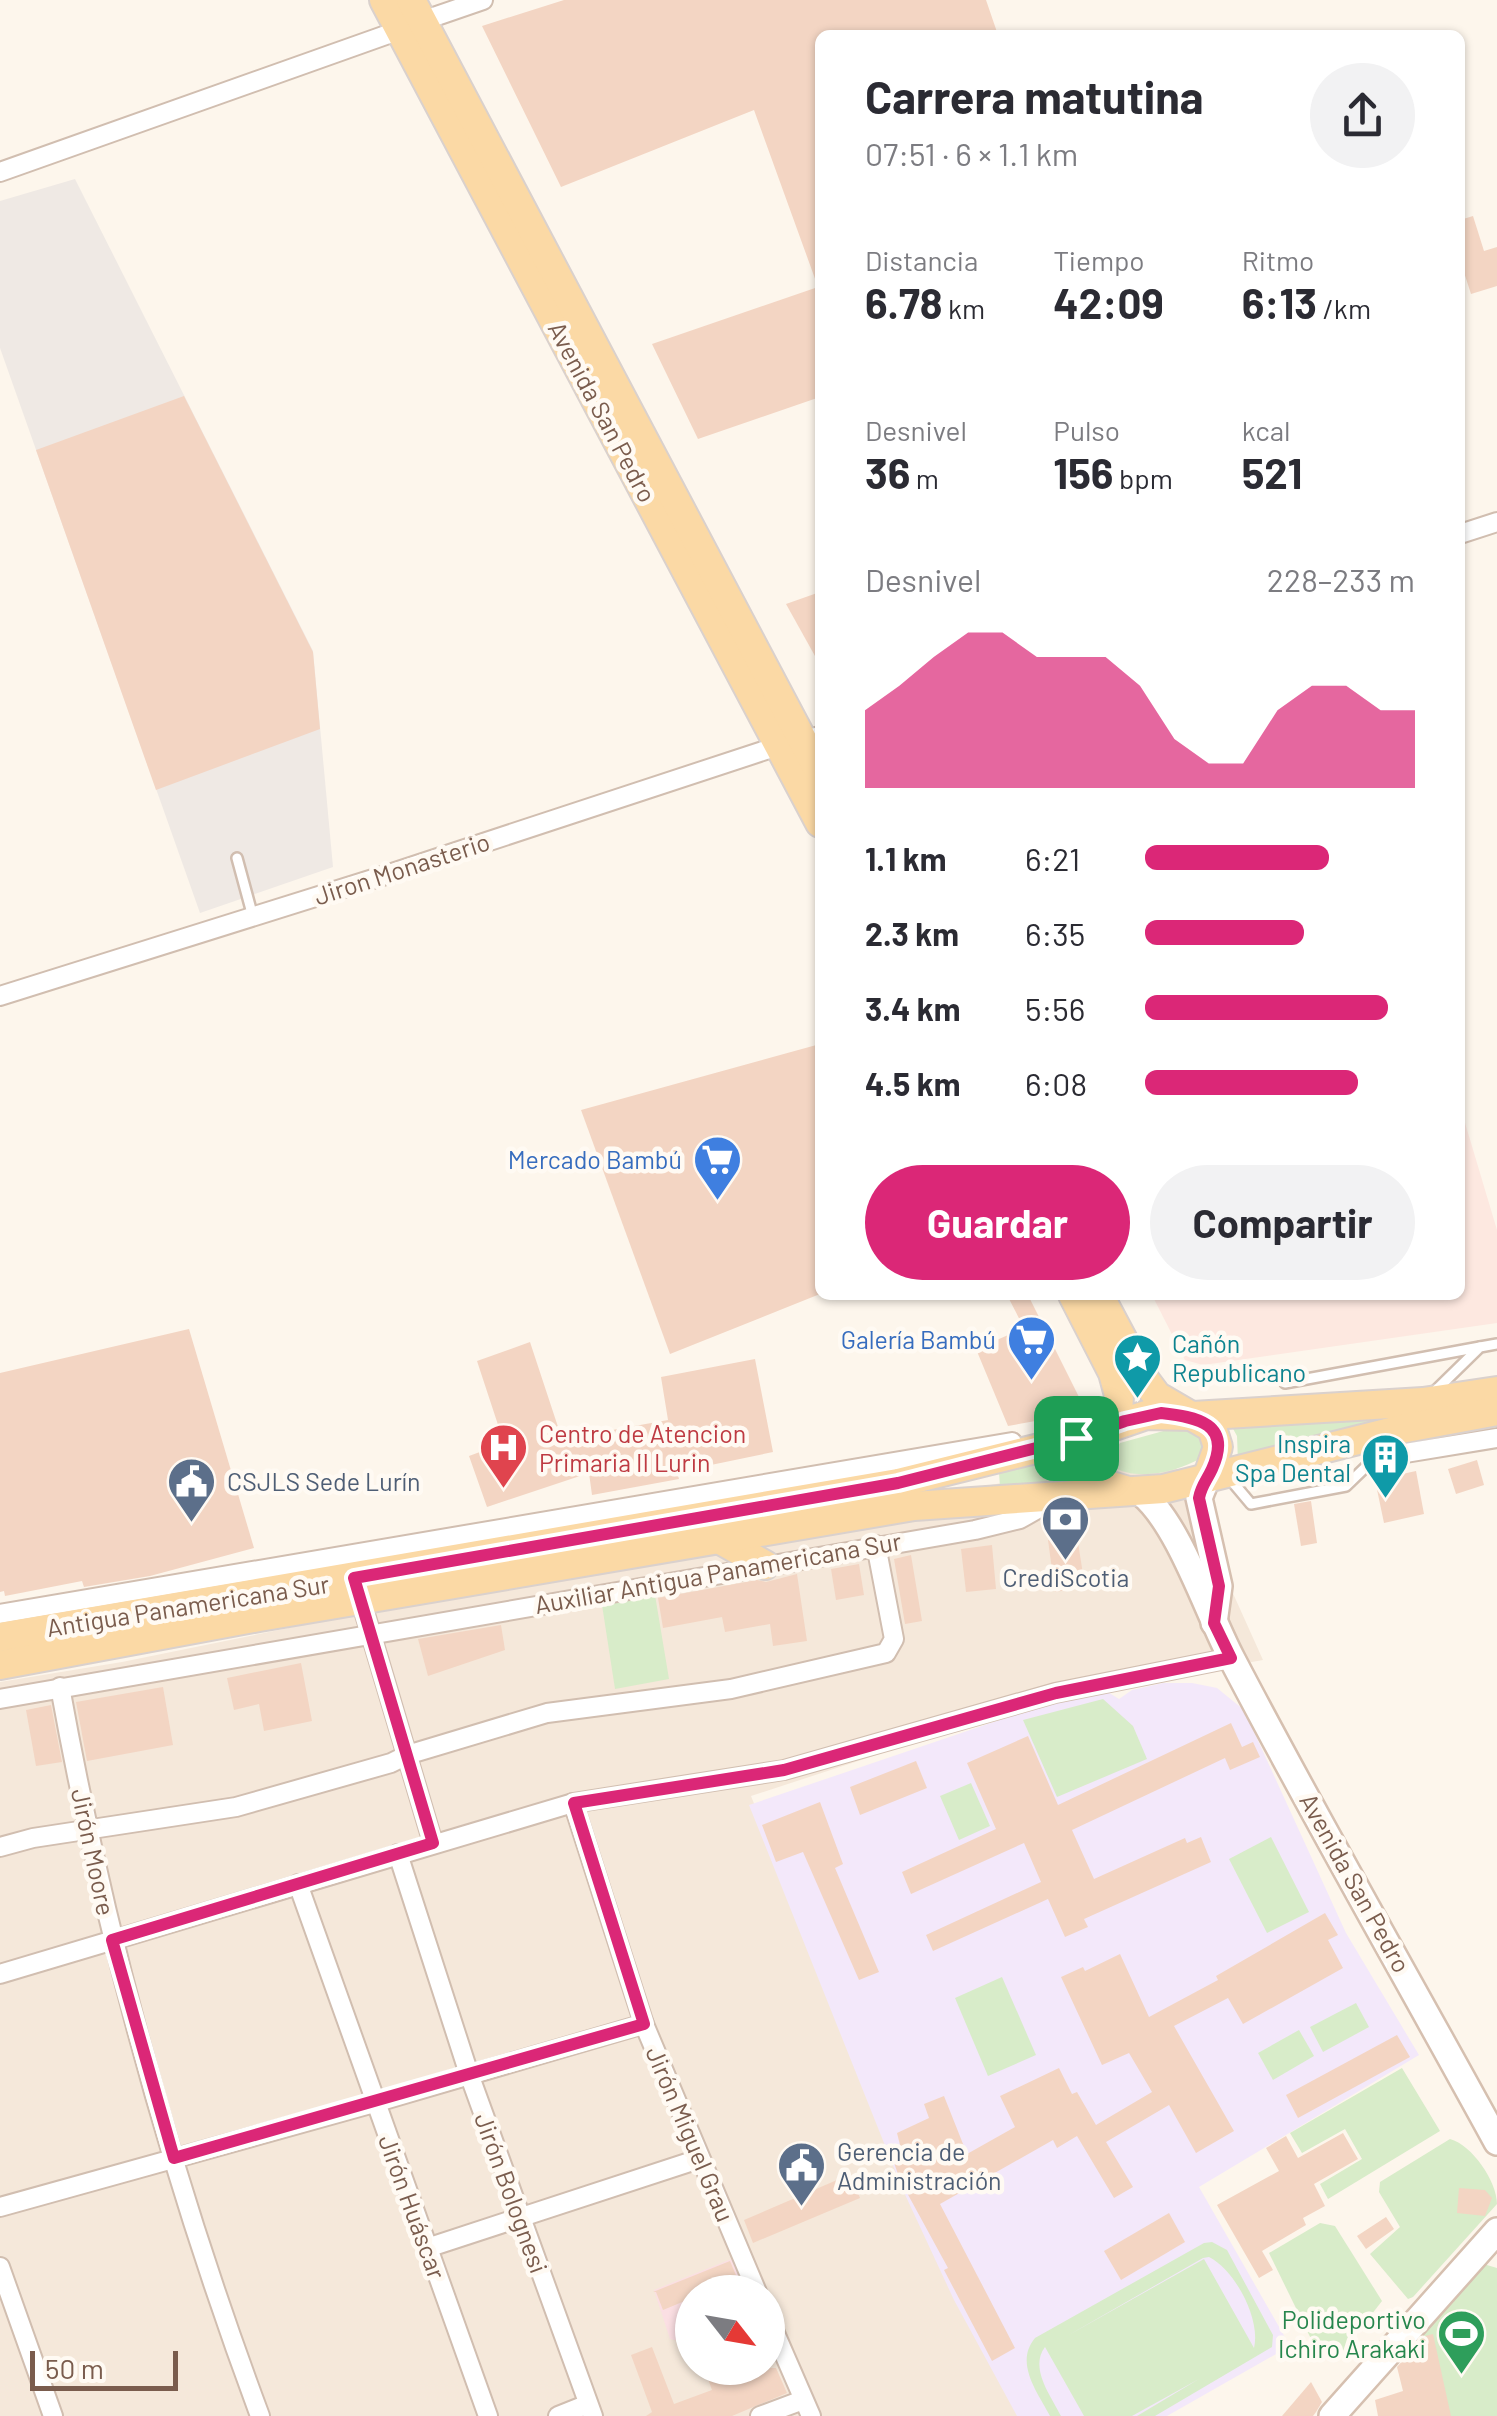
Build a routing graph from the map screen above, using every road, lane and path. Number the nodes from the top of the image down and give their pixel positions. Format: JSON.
{"nodes":[{"id":1,"x":384,"y":0,"type":"edge"},
{"id":2,"x":483,"y":0,"type":"edge"},
{"id":3,"x":411,"y":17,"type":"edge"},
{"id":4,"x":0,"y":172,"type":"edge"},
{"id":5,"x":1497,"y":522,"type":"edge"},
{"id":6,"x":1465,"y":532,"type":"edge"},
{"id":7,"x":800,"y":741,"type":"edge"},
{"id":8,"x":815,"y":765,"type":"edge"},
{"id":9,"x":815,"y":802,"type":"edge"},
{"id":10,"x":237,"y":858,"type":"dead end"},
{"id":11,"x":253,"y":917,"type":"junction"},
{"id":12,"x":0,"y":996,"type":"edge"},
{"id":13,"x":1075,"y":1300,"type":"edge"},
{"id":14,"x":1101,"y":1300,"type":"edge"},
{"id":15,"x":1497,"y":1344,"type":"edge"},
{"id":16,"x":1480,"y":1346,"type":"junction"},
{"id":17,"x":1284,"y":1383,"type":"dead end"},
{"id":18,"x":1497,"y":1391,"type":"edge"},
{"id":19,"x":1423,"y":1402,"type":"junction"},
{"id":20,"x":1497,"y":1411,"type":"edge"},
{"id":21,"x":1193,"y":1416,"type":"junction"},
{"id":22,"x":1111,"y":1426,"type":"junction"},
{"id":23,"x":1406,"y":1428,"type":"junction"},
{"id":24,"x":1076,"y":1438,"type":"junction"},
{"id":25,"x":1497,"y":1438,"type":"edge"},
{"id":26,"x":1375,"y":1458,"type":"junction"},
{"id":27,"x":1216,"y":1476,"type":"junction"},
{"id":28,"x":1141,"y":1493,"type":"junction"},
{"id":29,"x":1059,"y":1496,"type":"junction"},
{"id":30,"x":719,"y":1539,"type":"junction"},
{"id":31,"x":876,"y":1545,"type":"junction"},
{"id":32,"x":765,"y":1565,"type":"junction"},
{"id":33,"x":358,"y":1590,"type":"junction"},
{"id":34,"x":0,"y":1614,"type":"edge"},
{"id":35,"x":1214,"y":1623,"type":"junction"},
{"id":36,"x":370,"y":1634,"type":"junction"},
{"id":37,"x":0,"y":1637,"type":"edge"},
{"id":38,"x":1231,"y":1658,"type":"junction"},
{"id":39,"x":0,"y":1665,"type":"edge"},
{"id":40,"x":60,"y":1688,"type":"junction"},
{"id":41,"x":0,"y":1698,"type":"edge"},
{"id":42,"x":406,"y":1755,"type":"junction"},
{"id":43,"x":574,"y":1803,"type":"junction"},
{"id":44,"x":86,"y":1830,"type":"junction"},
{"id":45,"x":433,"y":1843,"type":"junction"},
{"id":46,"x":0,"y":1848,"type":"edge"},
{"id":47,"x":398,"y":1854,"type":"junction"},
{"id":48,"x":298,"y":1884,"type":"junction"},
{"id":49,"x":112,"y":1940,"type":"junction"},
{"id":50,"x":0,"y":1974,"type":"edge"},
{"id":51,"x":644,"y":2024,"type":"junction"},
{"id":52,"x":468,"y":2074,"type":"junction"},
{"id":53,"x":374,"y":2103,"type":"junction"},
{"id":54,"x":1497,"y":2142,"type":"edge"},
{"id":55,"x":174,"y":2158,"type":"junction"},
{"id":56,"x":699,"y":2159,"type":"junction"},
{"id":57,"x":0,"y":2207,"type":"edge"},
{"id":58,"x":519,"y":2218,"type":"junction"},
{"id":59,"x":1497,"y":2231,"type":"edge"},
{"id":60,"x":427,"y":2248,"type":"junction"},
{"id":61,"x":0,"y":2267,"type":"edge"},
{"id":62,"x":750,"y":2275,"type":"edge"},
{"id":63,"x":785,"y":2357,"type":"edge"},
{"id":64,"x":807,"y":2408,"type":"edge"},
{"id":65,"x":590,"y":2410,"type":"edge"},
{"id":66,"x":53,"y":2416,"type":"edge"},
{"id":67,"x":260,"y":2416,"type":"edge"},
{"id":68,"x":488,"y":2416,"type":"edge"},
{"id":69,"x":558,"y":2416,"type":"edge"},
{"id":70,"x":760,"y":2416,"type":"edge"},
{"id":71,"x":1332,"y":2416,"type":"edge"}],
"edges":[{"from":1,"to":3,"type":"main road","name":"Avenida San Pedro"},
{"from":2,"to":3,"type":"street"},
{"from":3,"to":4,"type":"street"},
{"from":3,"to":7,"type":"main road","name":"Avenida San Pedro"},
{"from":5,"to":6,"type":"street"},
{"from":7,"to":8,"type":"main road","name":"Avenida San Pedro"},
{"from":7,"to":9,"type":"main road","name":"Avenida San Pedro"},
{"from":7,"to":11,"type":"street","name":"Jiron Monasterio"},
{"from":10,"to":11,"type":"lane"},
{"from":11,"to":12,"type":"street","name":"Jiron Monasterio"},
{"from":13,"to":22,"type":"main road"},
{"from":14,"to":21,"type":"main road","name":"Avenida San Pedro"},
{"from":15,"to":16,"type":"lane"},
{"from":16,"to":17,"type":"lane"},
{"from":16,"to":19,"type":"lane"},
{"from":18,"to":19,"type":"main road","name":"Antigua Panamericana Sur"},
{"from":19,"to":21,"type":"main road","name":"Antigua Panamericana Sur"},
{"from":20,"to":23,"type":"main road","name":"Antigua Panamericana Sur"},
{"from":21,"to":22,"type":"main road","name":"Antigua Panamericana Sur"},
{"from":21,"to":27,"type":"main road","name":"Avenida San Pedro"},
{"from":22,"to":24,"type":"main road","name":"Antigua Panamericana Sur"},
{"from":22,"to":28,"type":"main road"},
{"from":23,"to":26,"type":"lane"},
{"from":23,"to":27,"type":"main road","name":"Antigua Panamericana Sur"},
{"from":24,"to":33,"type":"main road","name":"Antigua Panamericana Sur"},
{"from":24,"to":34,"type":"street"},
{"from":25,"to":26,"type":"street"},
{"from":26,"to":27,"type":"lane"},
{"from":27,"to":28,"type":"main road","name":"Antigua Panamericana Sur"},
{"from":27,"to":35,"type":"street","name":"Avenida San Pedro"},
{"from":28,"to":29,"type":"main road","name":"Antigua Panamericana Sur"},
{"from":28,"to":35,"type":"street","name":"Avenida San Pedro"},
{"from":29,"to":30,"type":"main road","name":"Antigua Panamericana Sur"},
{"from":29,"to":31,"type":"street","name":"Auxiliar Antigua Panamericana Sur"},
{"from":30,"to":32,"type":"main road"},
{"from":30,"to":33,"type":"main road","name":"Antigua Panamericana Sur"},
{"from":31,"to":32,"type":"street","name":"Auxiliar Antigua Panamericana Sur"},
{"from":31,"to":42,"type":"street"},
{"from":32,"to":36,"type":"street","name":"Auxiliar Antigua Panamericana Sur"},
{"from":33,"to":36,"type":"street"},
{"from":33,"to":37,"type":"main road","name":"Antigua Panamericana Sur"},
{"from":33,"to":39,"type":"main road","name":"Antigua Panamericana Sur"},
{"from":35,"to":38,"type":"street","name":"Avenida San Pedro"},
{"from":36,"to":40,"type":"street"},
{"from":36,"to":42,"type":"street"},
{"from":38,"to":43,"type":"street"},
{"from":38,"to":54,"type":"street","name":"Avenida San Pedro"},
{"from":40,"to":41,"type":"street"},
{"from":40,"to":44,"type":"street","name":"Jirón Moore"},
{"from":42,"to":44,"type":"street"},
{"from":42,"to":45,"type":"street"},
{"from":43,"to":45,"type":"street"},
{"from":43,"to":51,"type":"street","name":"Jirón Miguel Grau"},
{"from":44,"to":46,"type":"street"},
{"from":44,"to":49,"type":"street","name":"Jirón Moore"},
{"from":45,"to":47,"type":"street"},
{"from":47,"to":48,"type":"street"},
{"from":47,"to":52,"type":"street","name":"Jirón Bolognesi"},
{"from":48,"to":49,"type":"street"},
{"from":48,"to":53,"type":"street","name":"Jirón Huáscar"},
{"from":49,"to":50,"type":"street"},
{"from":49,"to":55,"type":"street","name":"Jirón Moore"},
{"from":51,"to":52,"type":"street"},
{"from":51,"to":56,"type":"street","name":"Jirón Miguel Grau"},
{"from":52,"to":53,"type":"street"},
{"from":52,"to":58,"type":"street","name":"Jirón Bolognesi"},
{"from":53,"to":55,"type":"street"},
{"from":53,"to":60,"type":"street","name":"Jirón Huáscar"},
{"from":55,"to":57,"type":"street"},
{"from":55,"to":67,"type":"street","name":"Jirón Moore"},
{"from":56,"to":58,"type":"street"},
{"from":56,"to":62,"type":"street","name":"Jirón Miguel Grau"},
{"from":58,"to":60,"type":"street"},
{"from":58,"to":65,"type":"street","name":"Jirón Bolognesi"},
{"from":59,"to":71,"type":"street"},
{"from":60,"to":68,"type":"street","name":"Jirón Huáscar"},
{"from":61,"to":66,"type":"street"},
{"from":63,"to":64,"type":"street"},
{"from":64,"to":70,"type":"street"},
{"from":65,"to":69,"type":"street"}]}
